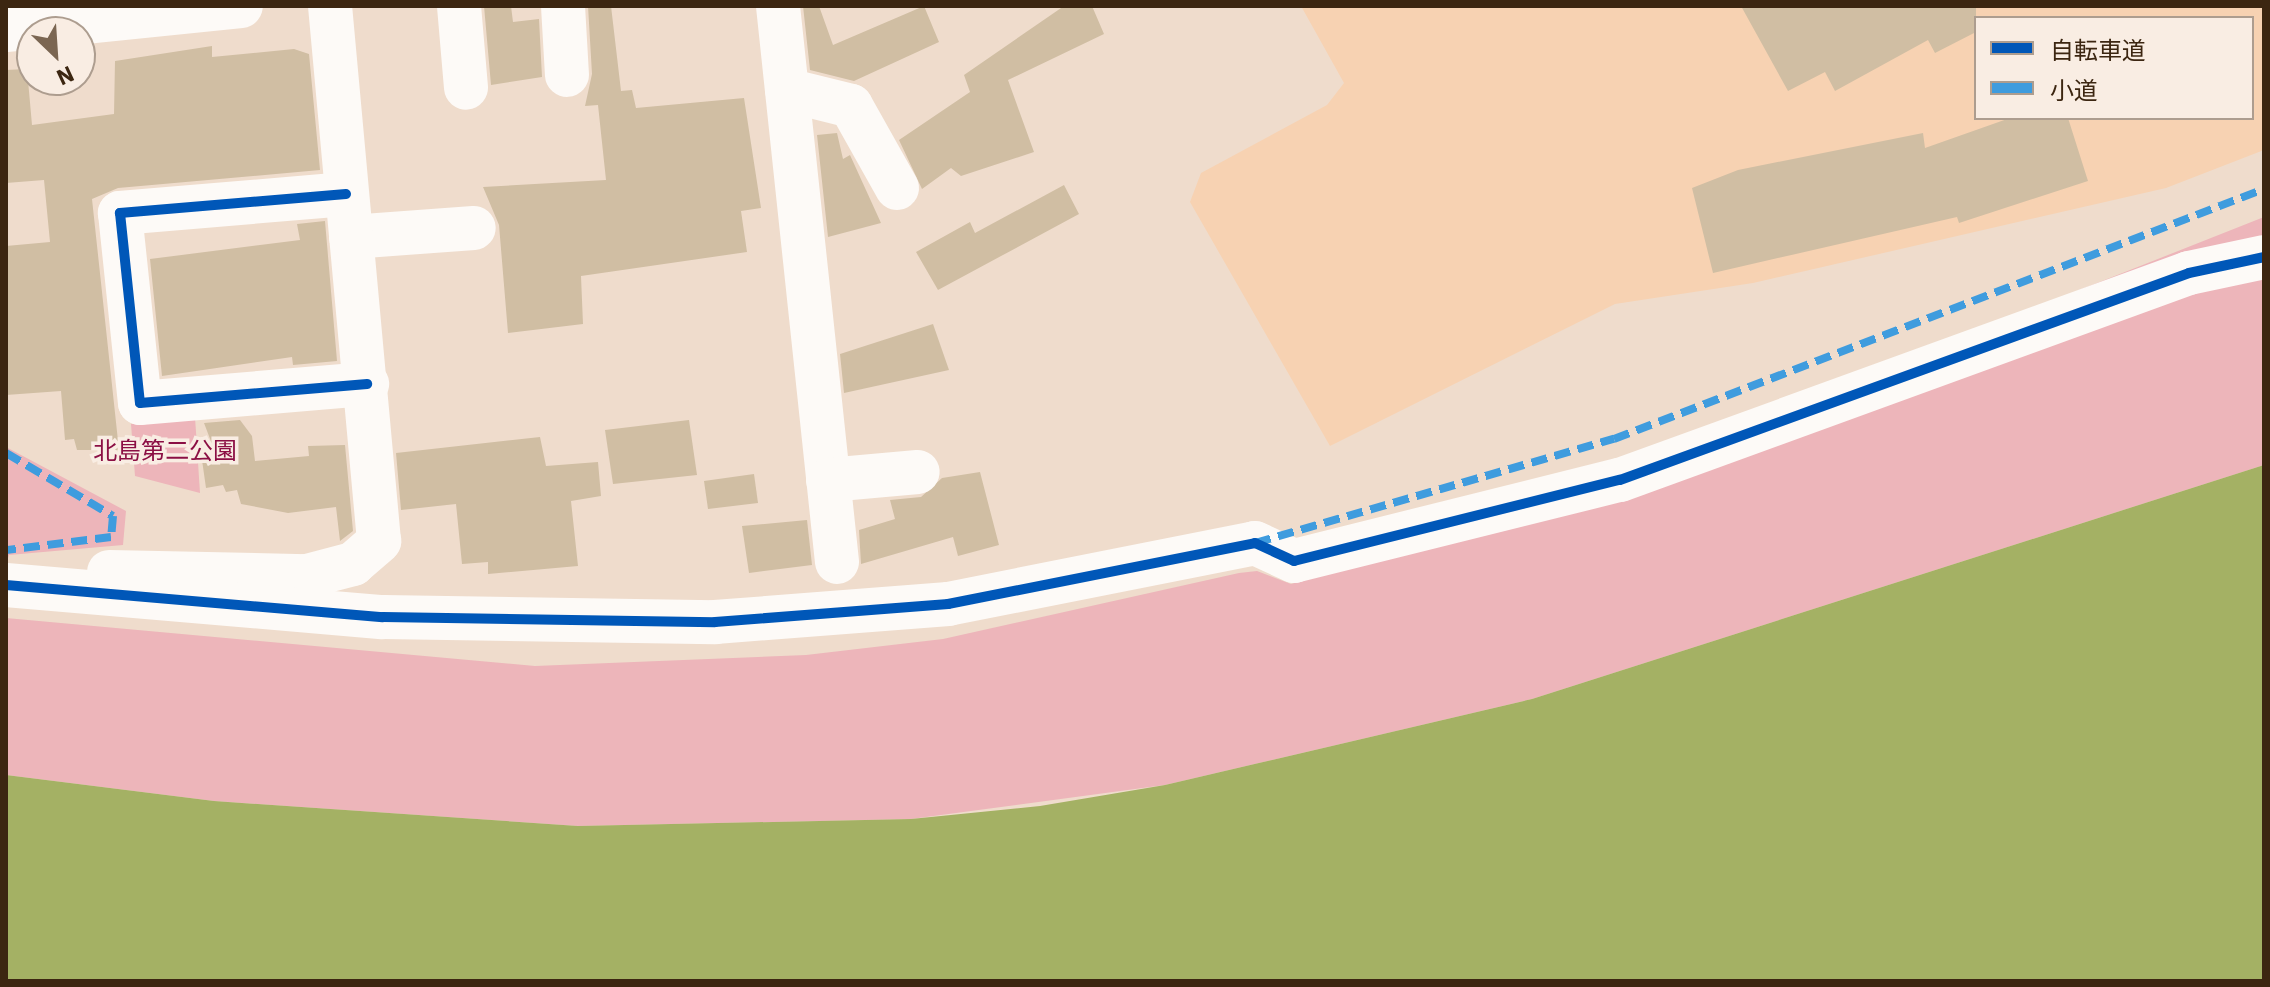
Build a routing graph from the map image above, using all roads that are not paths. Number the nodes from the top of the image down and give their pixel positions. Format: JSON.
{"nodes":[{"id":1,"x":241,"y":6,"type":"edge"},
{"id":2,"x":330,"y":6,"type":"edge"},
{"id":3,"x":459,"y":6,"type":"edge"},
{"id":4,"x":563,"y":6,"type":"edge"},
{"id":5,"x":778,"y":6,"type":"edge"},
{"id":6,"x":118,"y":11,"type":"edge"},
{"id":7,"x":6,"y":30,"type":"edge"},
{"id":8,"x":567,"y":75,"type":"dead end"},
{"id":9,"x":466,"y":88,"type":"dead end"},
{"id":10,"x":787,"y":90,"type":"junction"},
{"id":11,"x":897,"y":188,"type":"dead end"},
{"id":12,"x":346,"y":194,"type":"junction"},
{"id":13,"x":474,"y":228,"type":"dead end"},
{"id":14,"x":351,"y":237,"type":"junction"},
{"id":15,"x":2264,"y":257,"type":"edge"},
{"id":16,"x":367,"y":384,"type":"junction"},
{"id":17,"x":918,"y":472,"type":"dead end"},
{"id":18,"x":828,"y":480,"type":"junction"},
{"id":19,"x":837,"y":562,"type":"dead end"},
{"id":20,"x":18,"y":587,"type":"edge"}],
"edges":[{"from":1,"to":6,"type":"street"},
{"from":2,"to":12,"type":"street"},
{"from":3,"to":9,"type":"street"},
{"from":4,"to":8,"type":"street"},
{"from":5,"to":10,"type":"street"},
{"from":6,"to":7,"type":"street"},
{"from":10,"to":11,"type":"street"},
{"from":10,"to":18,"type":"street"},
{"from":12,"to":14,"type":"street"},
{"from":12,"to":16,"type":"street"},
{"from":13,"to":14,"type":"street"},
{"from":14,"to":16,"type":"street"},
{"from":15,"to":20,"type":"street"},
{"from":16,"to":20,"type":"street"},
{"from":17,"to":18,"type":"street"},
{"from":18,"to":19,"type":"street"}]}
